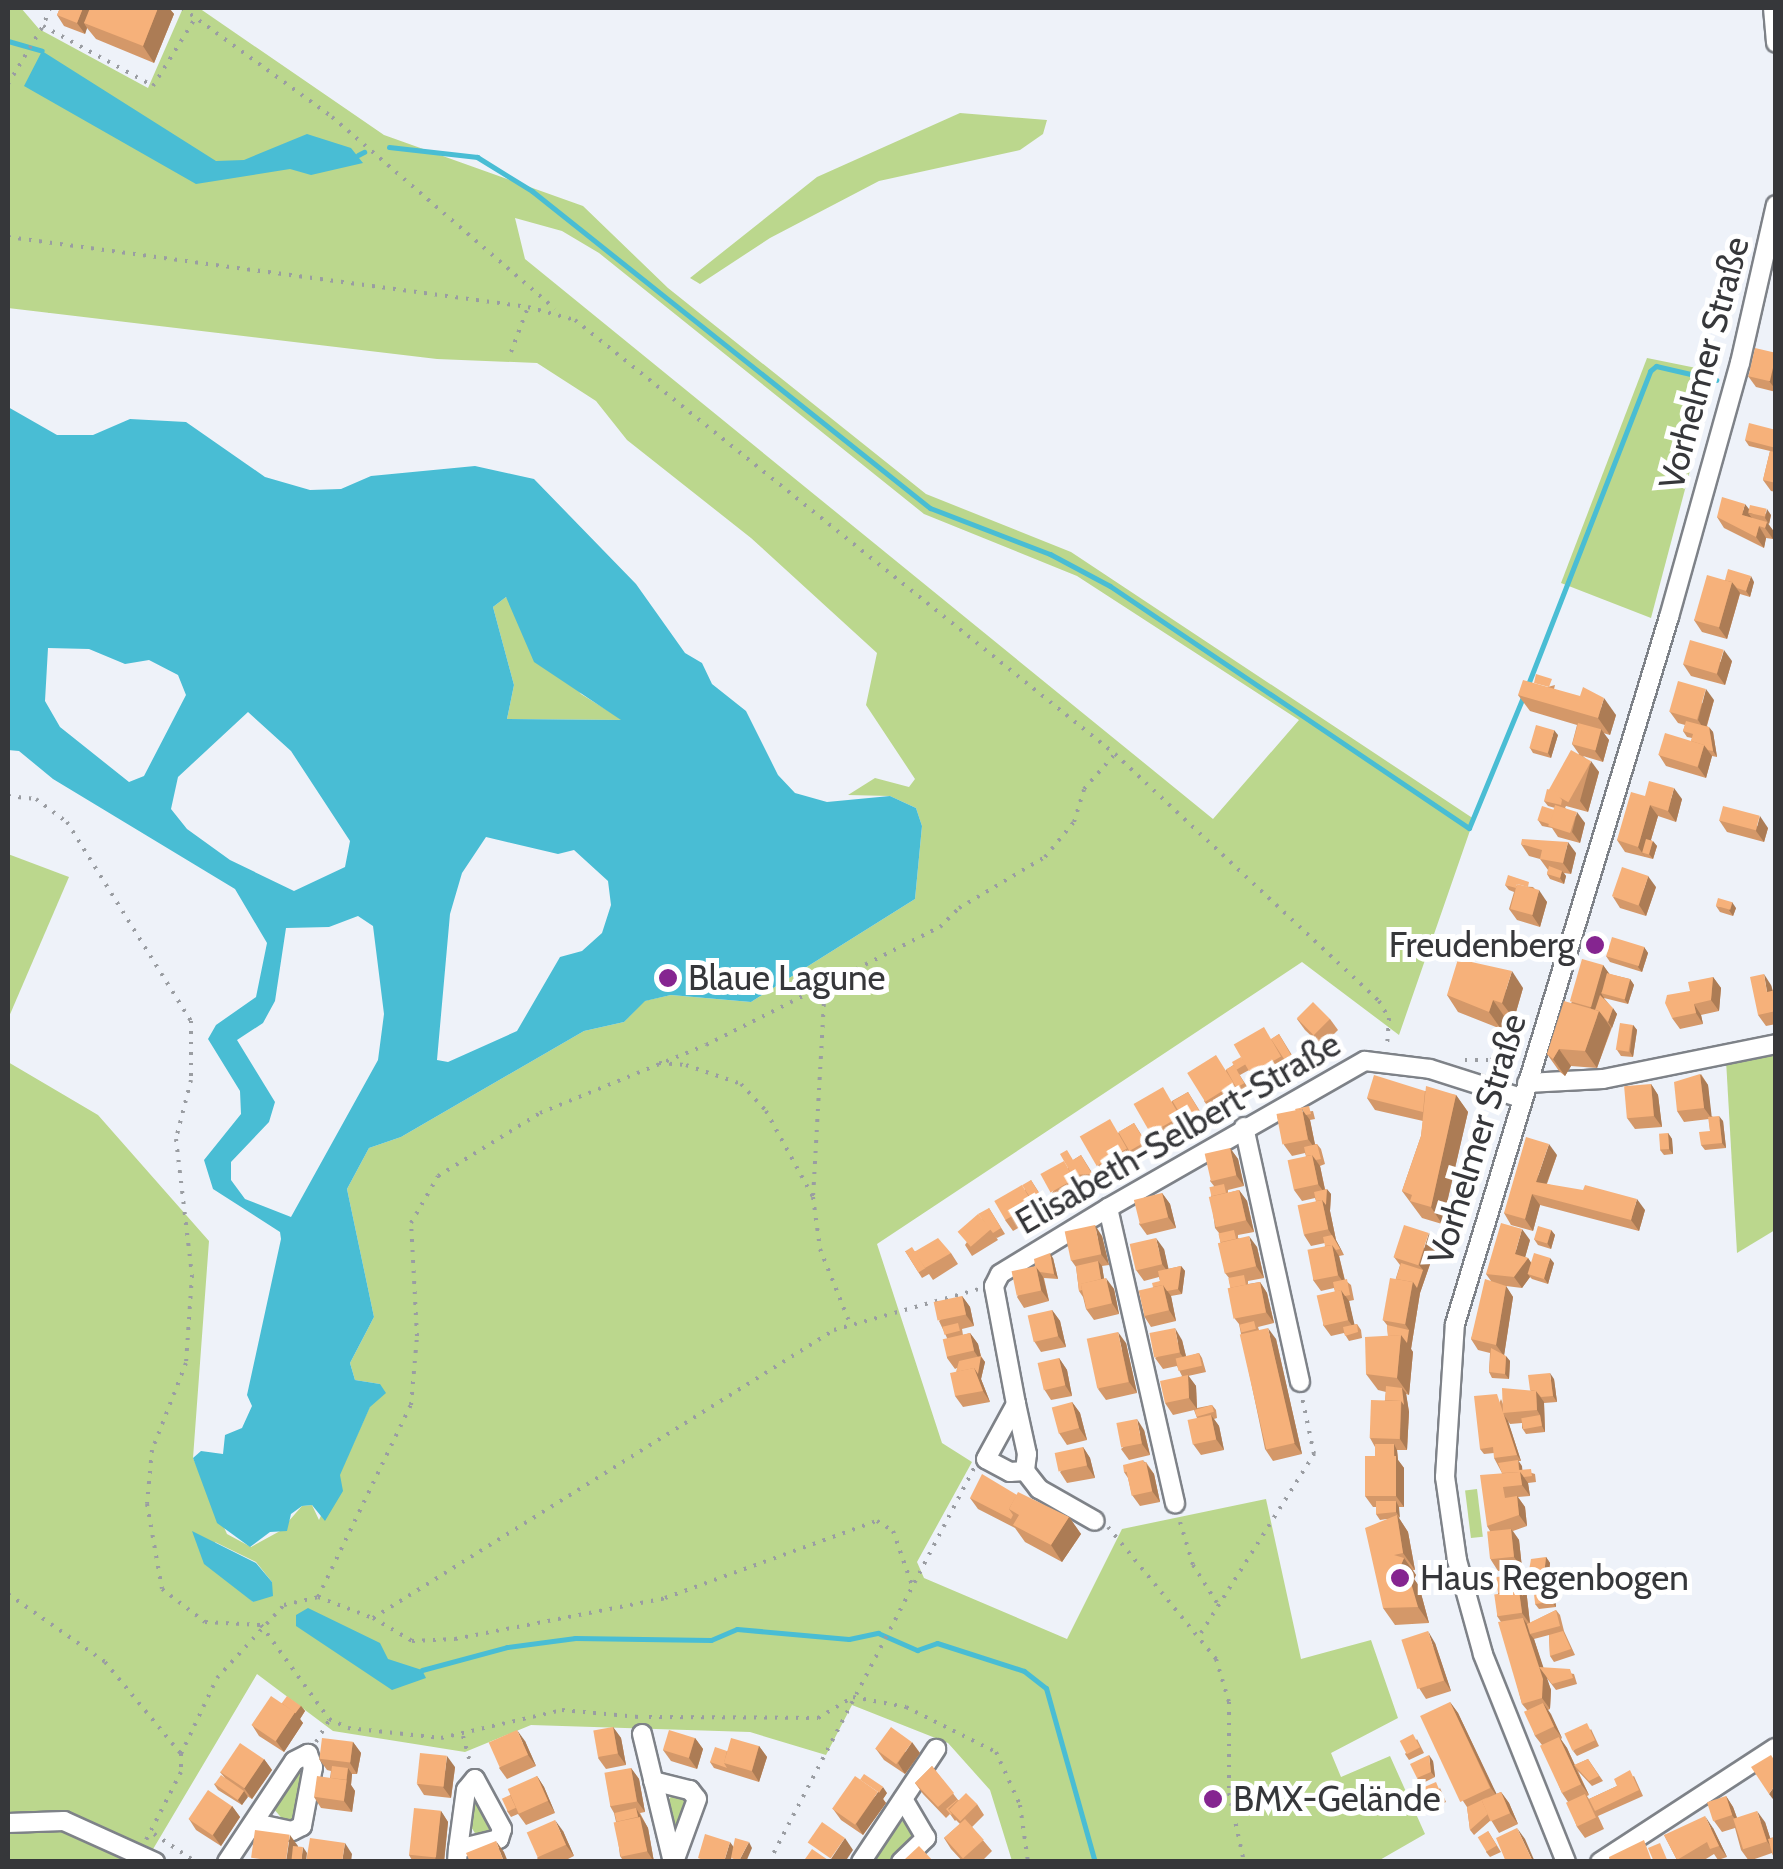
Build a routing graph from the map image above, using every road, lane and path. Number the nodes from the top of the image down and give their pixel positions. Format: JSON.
{"nodes":[{"id":1,"x":50,"y":8,"type":"edge"},
{"id":2,"x":182,"y":8,"type":"edge"},
{"id":3,"x":1773,"y":8,"type":"edge"},
{"id":4,"x":196,"y":17,"type":"junction"},
{"id":5,"x":43,"y":26,"type":"junction"},
{"id":6,"x":1776,"y":42,"type":"edge"},
{"id":7,"x":8,"y":84,"type":"edge"},
{"id":8,"x":1776,"y":204,"type":"edge"},
{"id":9,"x":8,"y":237,"type":"edge"},
{"id":10,"x":528,"y":306,"type":"junction"},
{"id":11,"x":557,"y":311,"type":"junction"},
{"id":12,"x":511,"y":352,"type":"dead end"},
{"id":13,"x":1115,"y":754,"type":"junction"},
{"id":14,"x":8,"y":796,"type":"edge"},
{"id":15,"x":825,"y":984,"type":"junction"},
{"id":16,"x":1542,"y":1038,"type":"junction"},
{"id":17,"x":1776,"y":1044,"type":"edge"},
{"id":18,"x":1391,"y":1052,"type":"junction"},
{"id":19,"x":1452,"y":1060,"type":"dead end"},
{"id":20,"x":652,"y":1063,"type":"junction"},
{"id":21,"x":1524,"y":1091,"type":"junction"},
{"id":22,"x":1244,"y":1126,"type":"junction"},
{"id":23,"x":814,"y":1197,"type":"junction"},
{"id":24,"x":1108,"y":1208,"type":"junction"},
{"id":25,"x":994,"y":1286,"type":"junction"},
{"id":26,"x":851,"y":1326,"type":"junction"},
{"id":27,"x":1300,"y":1382,"type":"joint"},
{"id":28,"x":1016,"y":1404,"type":"junction"},
{"id":29,"x":986,"y":1459,"type":"junction"},
{"id":30,"x":1024,"y":1471,"type":"junction"},
{"id":31,"x":1175,"y":1504,"type":"joint"},
{"id":32,"x":1095,"y":1521,"type":"joint"},
{"id":33,"x":912,"y":1584,"type":"junction"},
{"id":34,"x":8,"y":1594,"type":"edge"},
{"id":35,"x":318,"y":1597,"type":"junction"},
{"id":36,"x":1217,"y":1604,"type":"junction"},
{"id":37,"x":373,"y":1618,"type":"junction"},
{"id":38,"x":261,"y":1625,"type":"junction"},
{"id":39,"x":1201,"y":1634,"type":"junction"},
{"id":40,"x":853,"y":1697,"type":"junction"},
{"id":41,"x":329,"y":1719,"type":"junction"},
{"id":42,"x":642,"y":1734,"type":"dead end"},
{"id":43,"x":463,"y":1735,"type":"junction"},
{"id":44,"x":1774,"y":1748,"type":"edge"},
{"id":45,"x":936,"y":1749,"type":"dead end"},
{"id":46,"x":181,"y":1754,"type":"junction"},
{"id":47,"x":308,"y":1754,"type":"junction"},
{"id":48,"x":475,"y":1779,"type":"junction"},
{"id":49,"x":653,"y":1780,"type":"junction"},
{"id":50,"x":903,"y":1800,"type":"junction"},
{"id":51,"x":8,"y":1823,"type":"edge"},
{"id":52,"x":254,"y":1824,"type":"junction"},
{"id":53,"x":152,"y":1833,"type":"junction"},
{"id":54,"x":134,"y":1849,"type":"junction"},
{"id":55,"x":458,"y":1855,"type":"edge"},
{"id":56,"x":155,"y":1862,"type":"edge"},
{"id":57,"x":196,"y":1862,"type":"edge"},
{"id":58,"x":227,"y":1862,"type":"edge"},
{"id":59,"x":674,"y":1862,"type":"edge"},
{"id":60,"x":769,"y":1862,"type":"edge"},
{"id":61,"x":861,"y":1862,"type":"edge"},
{"id":62,"x":900,"y":1862,"type":"edge"},
{"id":63,"x":1028,"y":1862,"type":"edge"},
{"id":64,"x":1244,"y":1862,"type":"edge"},
{"id":65,"x":1566,"y":1862,"type":"edge"},
{"id":66,"x":1600,"y":1862,"type":"edge"}],
"edges":[{"from":1,"to":5,"type":"path"},
{"from":2,"to":4,"type":"path"},
{"from":3,"to":6,"type":"street"},
{"from":4,"to":5,"type":"path"},
{"from":4,"to":11,"type":"path"},
{"from":5,"to":7,"type":"path"},
{"from":8,"to":16,"type":"street","name":"Vorhelmer Straße"},
{"from":9,"to":10,"type":"path"},
{"from":10,"to":11,"type":"path"},
{"from":10,"to":12,"type":"path"},
{"from":11,"to":13,"type":"path"},
{"from":13,"to":15,"type":"path"},
{"from":13,"to":18,"type":"path"},
{"from":14,"to":38,"type":"path"},
{"from":15,"to":20,"type":"path"},
{"from":15,"to":23,"type":"path"},
{"from":16,"to":19,"type":"path"},
{"from":16,"to":21,"type":"street","name":"Vorhelmer Straße"},
{"from":17,"to":21,"type":"street","name":"Elisabeth-Selbert-Straße"},
{"from":18,"to":21,"type":"street","name":"Elisabeth-Selbert-Straße"},
{"from":18,"to":22,"type":"street","name":"Elisabeth-Selbert-Straße"},
{"from":20,"to":23,"type":"path"},
{"from":20,"to":35,"type":"path"},
{"from":21,"to":65,"type":"street","name":"Vorhelmer Straße"},
{"from":22,"to":24,"type":"street","name":"Elisabeth-Selbert-Straße"},
{"from":22,"to":27,"type":"street"},
{"from":23,"to":26,"type":"path"},
{"from":24,"to":25,"type":"street","name":"Elisabeth-Selbert-Straße"},
{"from":24,"to":31,"type":"street"},
{"from":25,"to":26,"type":"path"},
{"from":25,"to":28,"type":"street"},
{"from":26,"to":37,"type":"path"},
{"from":27,"to":36,"type":"path"},
{"from":28,"to":29,"type":"street"},
{"from":28,"to":30,"type":"street"},
{"from":29,"to":30,"type":"street"},
{"from":29,"to":33,"type":"path"},
{"from":30,"to":32,"type":"street"},
{"from":31,"to":36,"type":"path"},
{"from":32,"to":39,"type":"path"},
{"from":33,"to":37,"type":"path"},
{"from":33,"to":40,"type":"path"},
{"from":34,"to":46,"type":"path"},
{"from":35,"to":37,"type":"path"},
{"from":35,"to":38,"type":"path"},
{"from":36,"to":39,"type":"path"},
{"from":38,"to":41,"type":"path"},
{"from":38,"to":46,"type":"path"},
{"from":39,"to":64,"type":"path"},
{"from":40,"to":43,"type":"path"},
{"from":40,"to":60,"type":"path"},
{"from":40,"to":63,"type":"path"},
{"from":41,"to":43,"type":"path"},
{"from":41,"to":47,"type":"path"},
{"from":42,"to":49,"type":"street"},
{"from":43,"to":48,"type":"path"},
{"from":44,"to":66,"type":"street"},
{"from":45,"to":50,"type":"street"},
{"from":46,"to":53,"type":"path"},
{"from":47,"to":52,"type":"street"},
{"from":47,"to":52,"type":"street"},
{"from":48,"to":55,"type":"street"},
{"from":48,"to":55,"type":"street"},
{"from":49,"to":59,"type":"street"},
{"from":49,"to":59,"type":"street"},
{"from":50,"to":61,"type":"street"},
{"from":50,"to":62,"type":"street"},
{"from":51,"to":54,"type":"street"},
{"from":52,"to":58,"type":"street"},
{"from":53,"to":54,"type":"path"},
{"from":53,"to":57,"type":"path"},
{"from":54,"to":56,"type":"street"}]}
